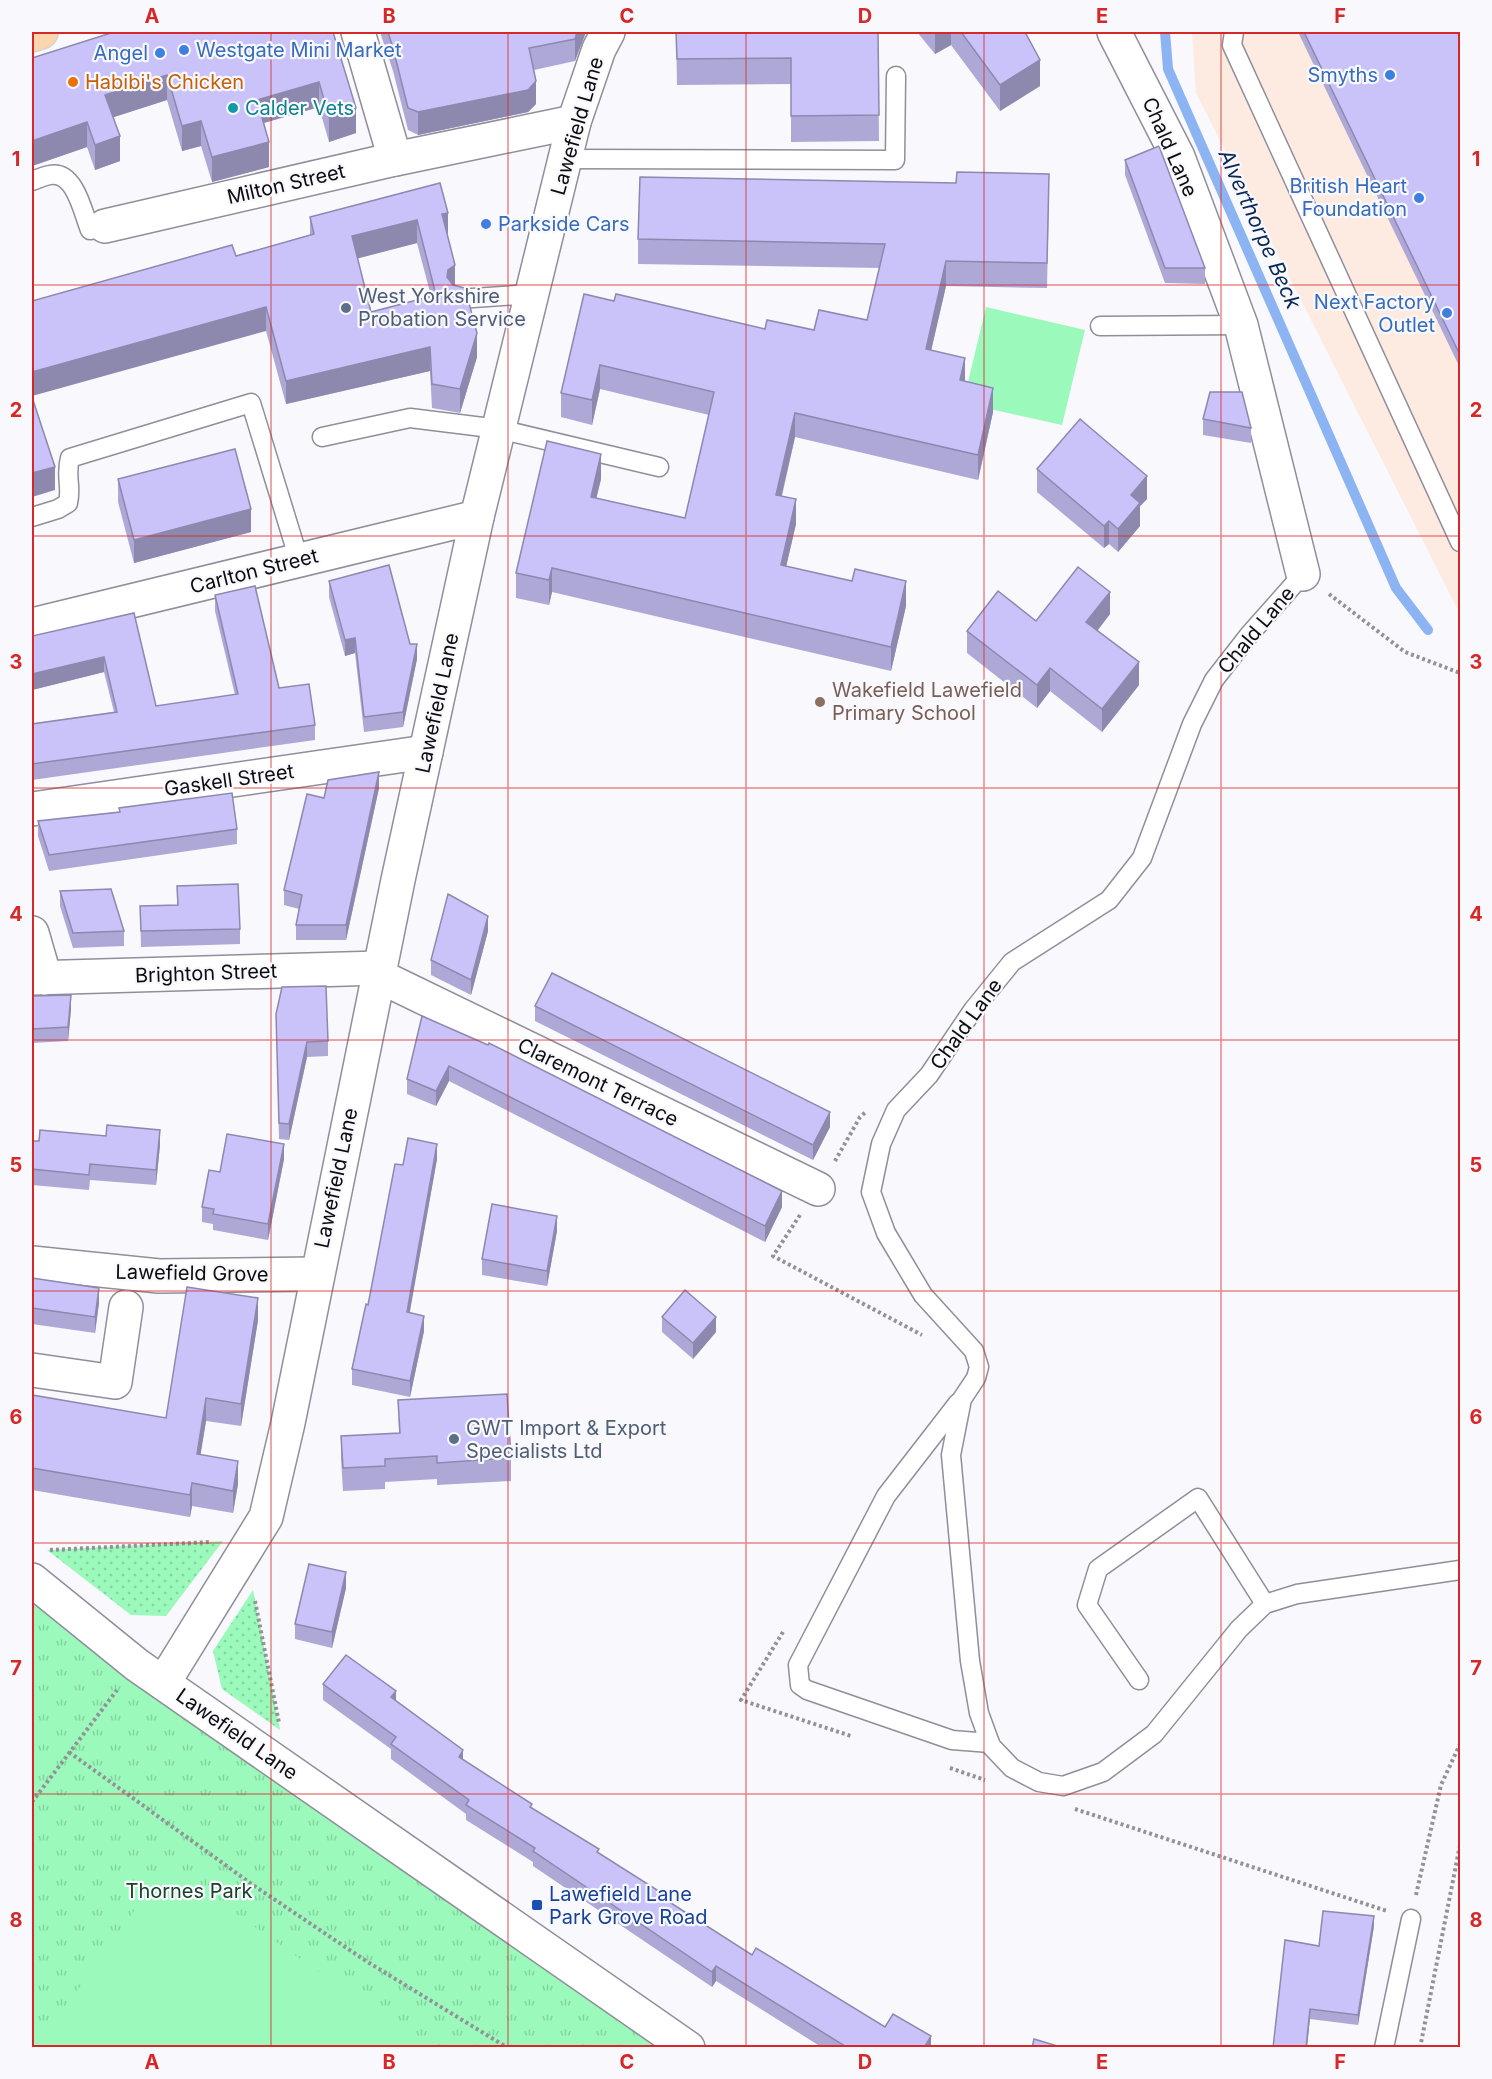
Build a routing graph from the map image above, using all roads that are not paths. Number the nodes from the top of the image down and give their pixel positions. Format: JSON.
{"nodes":[{"id":1,"x":41,"y":32,"type":"edge"},
{"id":2,"x":358,"y":32,"type":"edge"},
{"id":3,"x":608,"y":32,"type":"edge"},
{"id":4,"x":1114,"y":32,"type":"edge"},
{"id":5,"x":1233,"y":32,"type":"edge"},
{"id":6,"x":32,"y":35,"type":"edge"},
{"id":7,"x":896,"y":76,"type":"dead end"},
{"id":8,"x":574,"y":122,"type":"junction"},
{"id":9,"x":395,"y":159,"type":"junction"},
{"id":10,"x":565,"y":159,"type":"junction"},
{"id":11,"x":32,"y":181,"type":"edge"},
{"id":12,"x":105,"y":226,"type":"joint"},
{"id":13,"x":532,"y":294,"type":"junction"},
{"id":14,"x":458,"y":299,"type":"edge"},
{"id":15,"x":1241,"y":325,"type":"junction"},
{"id":16,"x":1100,"y":326,"type":"dead end"},
{"id":17,"x":499,"y":429,"type":"junction"},
{"id":18,"x":322,"y":438,"type":"dead end"},
{"id":19,"x":659,"y":467,"type":"dead end"},
{"id":20,"x":32,"y":517,"type":"edge"},
{"id":21,"x":477,"y":517,"type":"junction"},
{"id":22,"x":1461,"y":542,"type":"edge"},
{"id":23,"x":299,"y":560,"type":"junction"},
{"id":24,"x":1304,"y":574,"type":"joint"},
{"id":25,"x":32,"y":625,"type":"edge"},
{"id":26,"x":426,"y":752,"type":"junction"},
{"id":27,"x":32,"y":809,"type":"edge"},
{"id":28,"x":32,"y":933,"type":"edge"},
{"id":29,"x":379,"y":972,"type":"junction"},
{"id":30,"x":38,"y":978,"type":"edge"},
{"id":31,"x":818,"y":1189,"type":"dead end"},
{"id":32,"x":32,"y":1263,"type":"edge"},
{"id":33,"x":316,"y":1274,"type":"junction"},
{"id":34,"x":126,"y":1308,"type":"dead end"},
{"id":35,"x":32,"y":1370,"type":"edge"},
{"id":36,"x":962,"y":1399,"type":"junction"},
{"id":37,"x":1461,"y":1570,"type":"edge"},
{"id":38,"x":32,"y":1580,"type":"edge"},
{"id":39,"x":1265,"y":1604,"type":"junction"},
{"id":40,"x":150,"y":1673,"type":"junction"},
{"id":41,"x":1139,"y":1680,"type":"dead end"},
{"id":42,"x":990,"y":1743,"type":"junction"},
{"id":43,"x":1411,"y":1919,"type":"road end"},
{"id":44,"x":688,"y":2048,"type":"edge"},
{"id":45,"x":1384,"y":2048,"type":"edge"}],
"edges":[{"from":1,"to":6,"type":"highway"},
{"from":2,"to":9,"type":"street"},
{"from":3,"to":8,"type":"street","name":"Lawefield Lane"},
{"from":4,"to":15,"type":"street","name":"Chald Lane"},
{"from":5,"to":22,"type":"lane"},
{"from":7,"to":10,"type":"lane"},
{"from":8,"to":9,"type":"street","name":"Milton Street"},
{"from":8,"to":10,"type":"street","name":"Lawefield Lane"},
{"from":9,"to":12,"type":"street","name":"Milton Street"},
{"from":10,"to":13,"type":"street","name":"Lawefield Lane"},
{"from":11,"to":12,"type":"lane","name":"Milton Street"},
{"from":13,"to":14,"type":"lane"},
{"from":13,"to":17,"type":"street","name":"Lawefield Lane"},
{"from":15,"to":16,"type":"lane"},
{"from":15,"to":24,"type":"street","name":"Chald Lane"},
{"from":17,"to":18,"type":"lane"},
{"from":17,"to":19,"type":"lane"},
{"from":17,"to":21,"type":"street","name":"Lawefield Lane"},
{"from":20,"to":23,"type":"lane"},
{"from":21,"to":23,"type":"street","name":"Carlton Street"},
{"from":21,"to":26,"type":"street","name":"Lawefield Lane"},
{"from":23,"to":25,"type":"street","name":"Carlton Street"},
{"from":24,"to":36,"type":"lane","name":"Chald Lane"},
{"from":26,"to":27,"type":"street","name":"Gaskell Street"},
{"from":26,"to":29,"type":"street","name":"Lawefield Lane"},
{"from":28,"to":30,"type":"street"},
{"from":29,"to":30,"type":"street","name":"Brighton Street"},
{"from":29,"to":31,"type":"street","name":"Claremont Terrace"},
{"from":29,"to":33,"type":"street","name":"Lawefield Lane"},
{"from":32,"to":33,"type":"street","name":"Lawefield Grove"},
{"from":33,"to":40,"type":"street","name":"Lawefield Lane"},
{"from":34,"to":35,"type":"street"},
{"from":36,"to":42,"type":"lane"},
{"from":36,"to":42,"type":"lane"},
{"from":37,"to":39,"type":"lane"},
{"from":38,"to":40,"type":"street"},
{"from":39,"to":41,"type":"lane"},
{"from":39,"to":42,"type":"lane"},
{"from":40,"to":44,"type":"street","name":"Lawefield Lane"},
{"from":43,"to":45,"type":"lane"}]}
